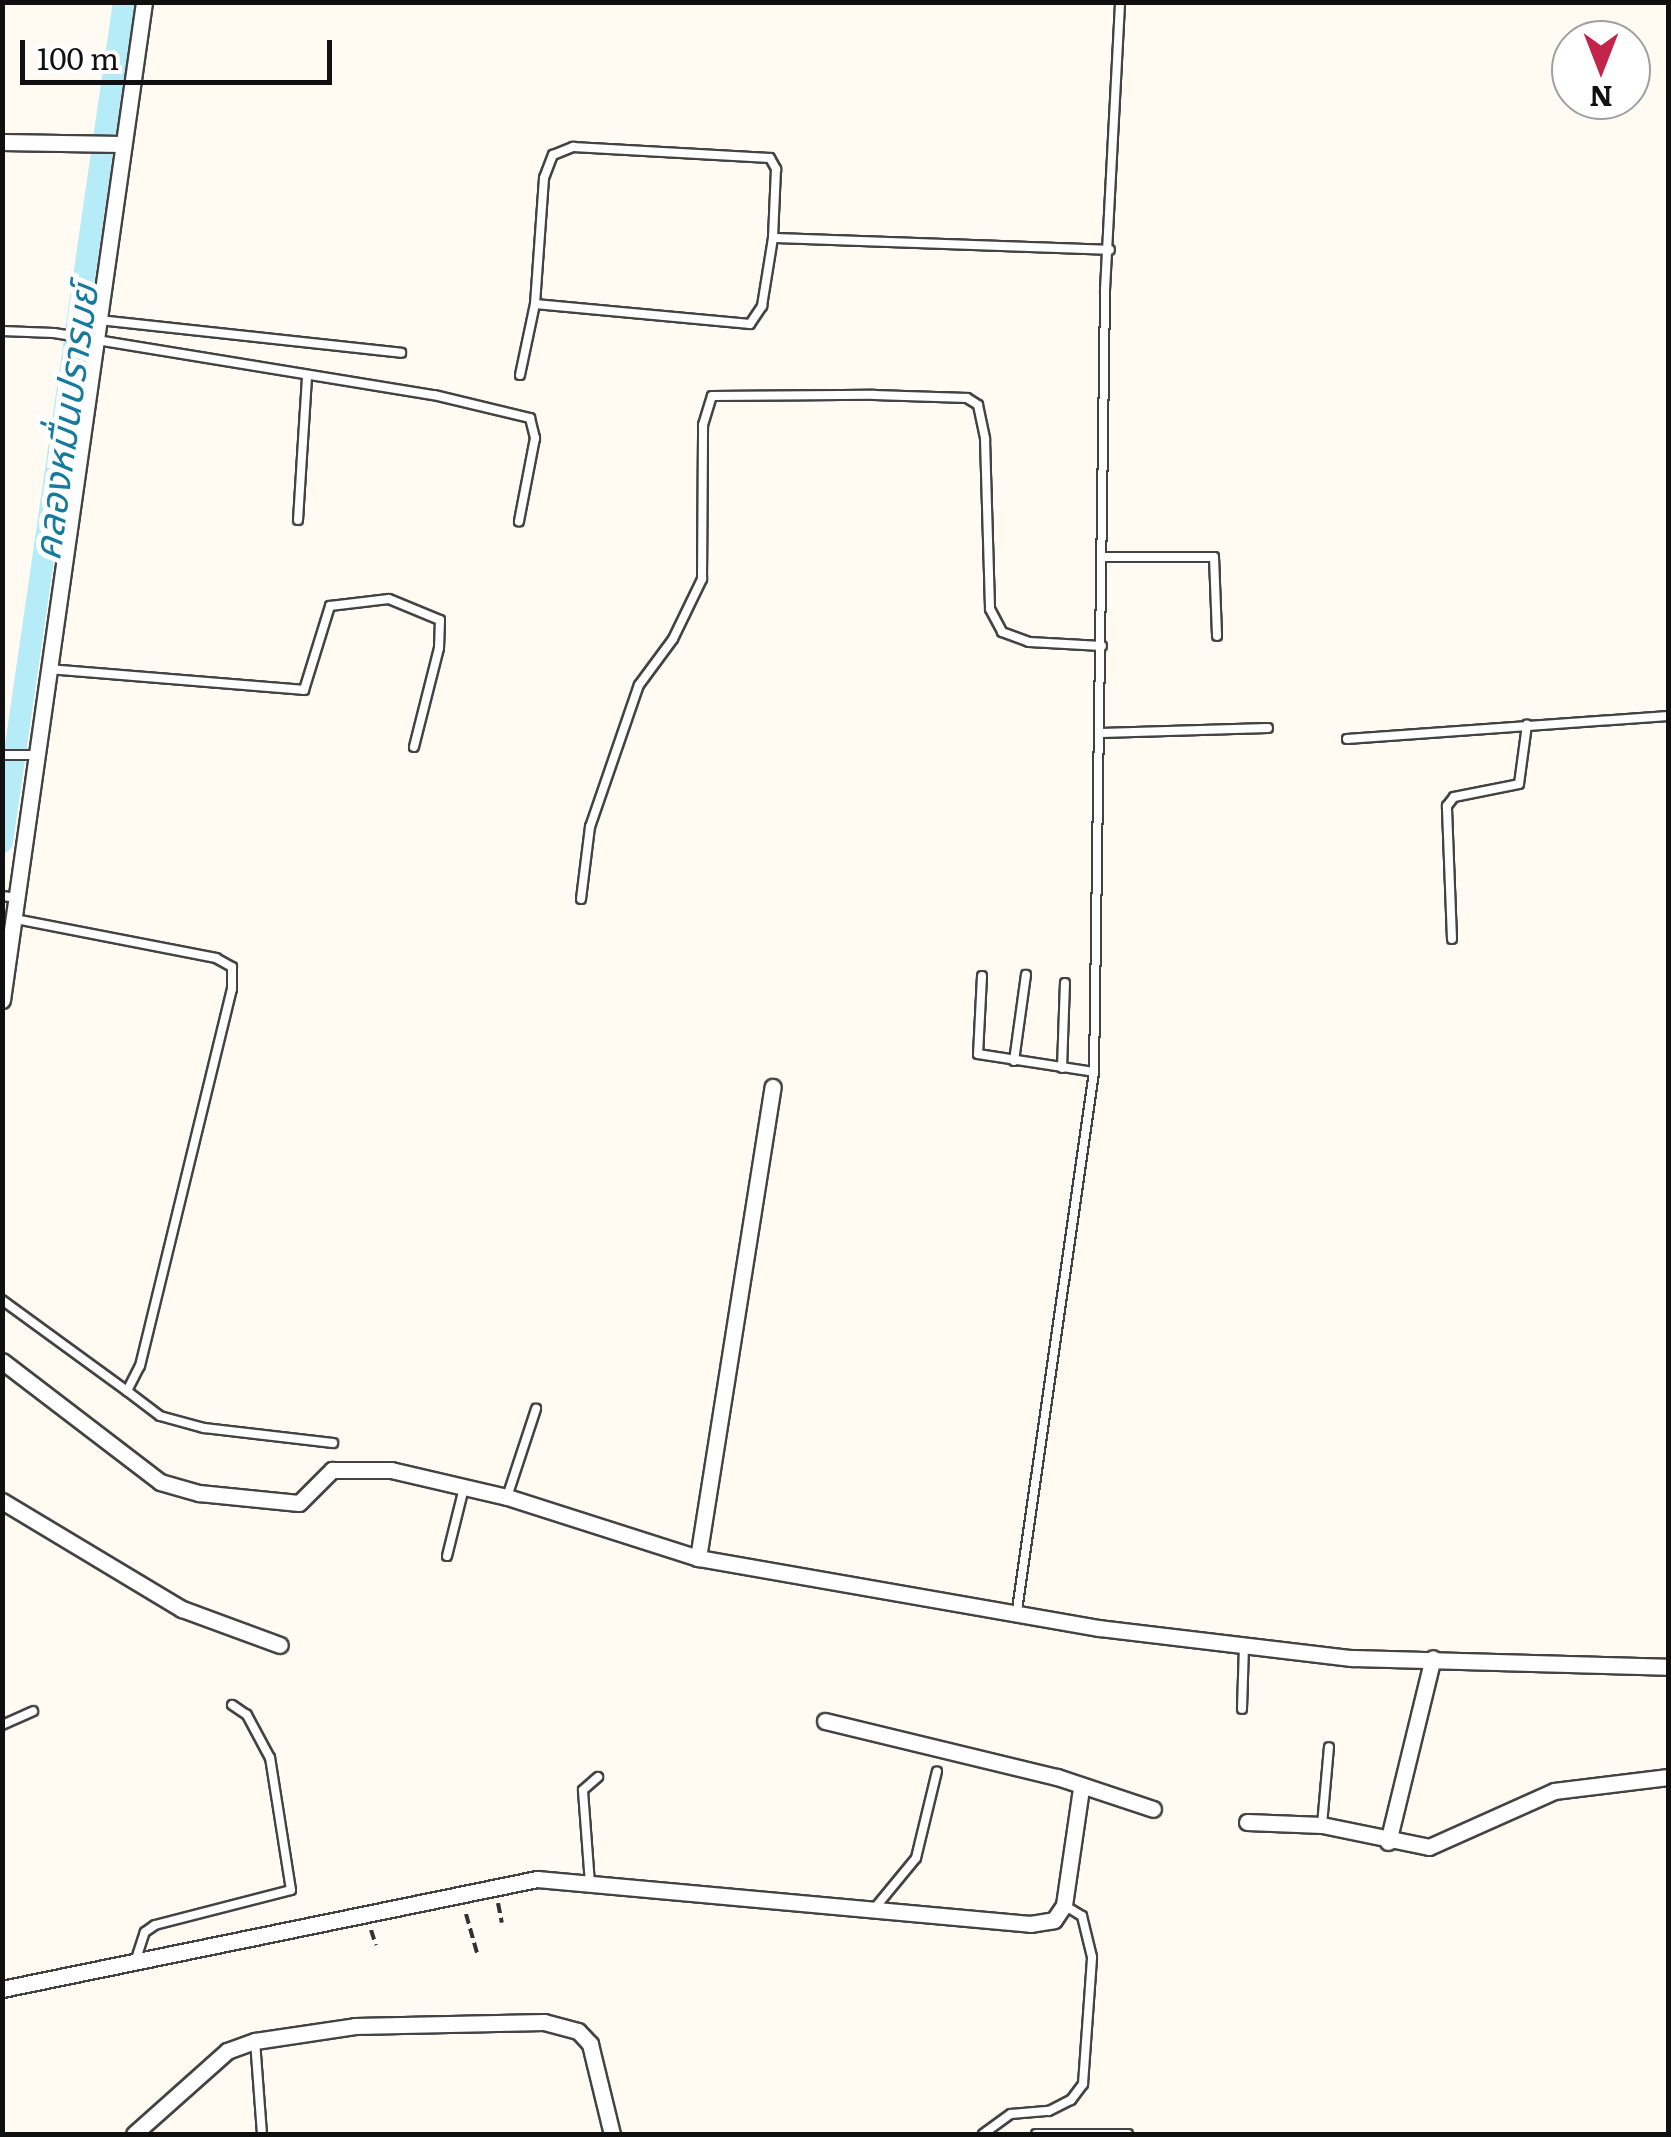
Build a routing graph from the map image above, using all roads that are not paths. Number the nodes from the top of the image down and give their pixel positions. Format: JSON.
{"nodes":[{"id":1,"x":144,"y":2,"type":"edge"},
{"id":2,"x":1120,"y":2,"type":"edge"},
{"id":3,"x":2,"y":142,"type":"edge"},
{"id":4,"x":121,"y":144,"type":"junction"},
{"id":5,"x":773,"y":238,"type":"junction"},
{"id":6,"x":1110,"y":250,"type":"junction"},
{"id":7,"x":534,"y":304,"type":"junction"},
{"id":8,"x":100,"y":320,"type":"junction"},
{"id":9,"x":2,"y":331,"type":"edge"},
{"id":10,"x":96,"y":343,"type":"junction"},
{"id":11,"x":400,"y":353,"type":"dead end"},
{"id":12,"x":520,"y":374,"type":"dead end"},
{"id":13,"x":307,"y":377,"type":"junction"},
{"id":14,"x":298,"y":520,"type":"dead end"},
{"id":15,"x":519,"y":521,"type":"dead end"},
{"id":16,"x":1102,"y":557,"type":"junction"},
{"id":17,"x":1217,"y":636,"type":"dead end"},
{"id":18,"x":1102,"y":646,"type":"junction"},
{"id":19,"x":49,"y":668,"type":"junction"},
{"id":20,"x":1668,"y":716,"type":"edge"},
{"id":21,"x":1527,"y":725,"type":"junction"},
{"id":22,"x":1268,"y":728,"type":"dead end"},
{"id":23,"x":1101,"y":733,"type":"junction"},
{"id":24,"x":1347,"y":739,"type":"dead end"},
{"id":25,"x":414,"y":747,"type":"dead end"},
{"id":26,"x":2,"y":755,"type":"edge"},
{"id":27,"x":42,"y":755,"type":"junction"},
{"id":28,"x":10,"y":897,"type":"edge"},
{"id":29,"x":581,"y":899,"type":"dead end"},
{"id":30,"x":14,"y":919,"type":"junction"},
{"id":31,"x":1452,"y":939,"type":"dead end"},
{"id":32,"x":6,"y":943,"type":"edge"},
{"id":33,"x":982,"y":976,"type":"dead end"},
{"id":34,"x":1026,"y":976,"type":"dead end"},
{"id":35,"x":1065,"y":983,"type":"dead end"},
{"id":36,"x":2,"y":1000,"type":"edge"},
{"id":37,"x":1014,"y":1061,"type":"junction"},
{"id":38,"x":1062,"y":1068,"type":"junction"},
{"id":39,"x":1094,"y":1072,"type":"junction"},
{"id":40,"x":773,"y":1087,"type":"dead end"},
{"id":41,"x":2,"y":1300,"type":"edge"},
{"id":42,"x":2,"y":1362,"type":"edge"},
{"id":43,"x":127,"y":1390,"type":"junction"},
{"id":44,"x":536,"y":1409,"type":"dead end"},
{"id":45,"x":333,"y":1442,"type":"dead end"},
{"id":46,"x":464,"y":1488,"type":"junction"},
{"id":47,"x":507,"y":1497,"type":"junction"},
{"id":48,"x":2,"y":1501,"type":"edge"},
{"id":49,"x":448,"y":1556,"type":"dead end"},
{"id":50,"x":698,"y":1558,"type":"junction"},
{"id":51,"x":1017,"y":1610,"type":"junction"},
{"id":52,"x":280,"y":1645,"type":"dead end"},
{"id":53,"x":1244,"y":1647,"type":"junction"},
{"id":54,"x":1433,"y":1658,"type":"junction"},
{"id":55,"x":1668,"y":1668,"type":"edge"},
{"id":56,"x":232,"y":1705,"type":"dead end"},
{"id":57,"x":1242,"y":1708,"type":"dead end"},
{"id":58,"x":33,"y":1711,"type":"dead end"},
{"id":59,"x":825,"y":1721,"type":"dead end"},
{"id":60,"x":2,"y":1725,"type":"edge"},
{"id":61,"x":1329,"y":1747,"type":"dead end"},
{"id":62,"x":937,"y":1771,"type":"dead end"},
{"id":63,"x":598,"y":1777,"type":"dead end"},
{"id":64,"x":1668,"y":1777,"type":"edge"},
{"id":65,"x":1080,"y":1788,"type":"junction"},
{"id":66,"x":1153,"y":1809,"type":"dead end"},
{"id":67,"x":1247,"y":1822,"type":"dead end"},
{"id":68,"x":1322,"y":1825,"type":"junction"},
{"id":69,"x":1388,"y":1842,"type":"junction"},
{"id":70,"x":590,"y":1884,"type":"junction"},
{"id":71,"x":1064,"y":1905,"type":"junction"},
{"id":72,"x":873,"y":1910,"type":"junction"},
{"id":73,"x":136,"y":1959,"type":"junction"},
{"id":74,"x":2,"y":1989,"type":"edge"},
{"id":75,"x":256,"y":2041,"type":"junction"},
{"id":76,"x":134,"y":2134,"type":"edge"},
{"id":77,"x":262,"y":2134,"type":"edge"},
{"id":78,"x":612,"y":2134,"type":"edge"},
{"id":79,"x":983,"y":2134,"type":"edge"},
{"id":80,"x":1036,"y":2134,"type":"edge"},
{"id":81,"x":1128,"y":2134,"type":"edge"}],
"edges":[{"from":1,"to":4,"type":"street"},
{"from":2,"to":6,"type":"lane"},
{"from":3,"to":4,"type":"street"},
{"from":4,"to":8,"type":"street"},
{"from":5,"to":6,"type":"lane"},
{"from":5,"to":7,"type":"lane"},
{"from":5,"to":7,"type":"lane"},
{"from":6,"to":16,"type":"lane"},
{"from":7,"to":12,"type":"lane"},
{"from":8,"to":10,"type":"street"},
{"from":8,"to":11,"type":"lane"},
{"from":9,"to":10,"type":"lane"},
{"from":10,"to":13,"type":"lane"},
{"from":10,"to":19,"type":"street"},
{"from":13,"to":14,"type":"lane"},
{"from":13,"to":15,"type":"lane"},
{"from":16,"to":17,"type":"lane"},
{"from":16,"to":18,"type":"lane"},
{"from":18,"to":23,"type":"lane"},
{"from":18,"to":29,"type":"lane"},
{"from":19,"to":25,"type":"lane"},
{"from":19,"to":27,"type":"street"},
{"from":20,"to":21,"type":"lane"},
{"from":21,"to":24,"type":"lane"},
{"from":21,"to":31,"type":"lane"},
{"from":22,"to":23,"type":"lane"},
{"from":23,"to":39,"type":"lane"},
{"from":26,"to":27,"type":"lane"},
{"from":27,"to":28,"type":"street"},
{"from":28,"to":30,"type":"street"},
{"from":30,"to":32,"type":"street"},
{"from":30,"to":43,"type":"lane"},
{"from":32,"to":36,"type":"street"},
{"from":33,"to":37,"type":"lane"},
{"from":34,"to":37,"type":"lane"},
{"from":35,"to":38,"type":"lane"},
{"from":37,"to":38,"type":"lane"},
{"from":38,"to":39,"type":"lane"},
{"from":39,"to":51,"type":"lane"},
{"from":40,"to":50,"type":"street"},
{"from":41,"to":43,"type":"lane"},
{"from":42,"to":46,"type":"street"},
{"from":43,"to":45,"type":"lane"},
{"from":44,"to":47,"type":"lane"},
{"from":46,"to":47,"type":"street"},
{"from":46,"to":49,"type":"lane"},
{"from":47,"to":50,"type":"street"},
{"from":48,"to":52,"type":"street"},
{"from":50,"to":51,"type":"street"},
{"from":51,"to":53,"type":"street"},
{"from":53,"to":54,"type":"street"},
{"from":53,"to":57,"type":"lane"},
{"from":54,"to":55,"type":"street"},
{"from":54,"to":69,"type":"street"},
{"from":56,"to":73,"type":"lane"},
{"from":58,"to":60,"type":"lane"},
{"from":59,"to":65,"type":"street"},
{"from":61,"to":68,"type":"lane"},
{"from":62,"to":72,"type":"lane"},
{"from":63,"to":70,"type":"lane"},
{"from":64,"to":69,"type":"street"},
{"from":65,"to":66,"type":"street"},
{"from":65,"to":71,"type":"street"},
{"from":67,"to":68,"type":"street"},
{"from":68,"to":69,"type":"street"},
{"from":70,"to":72,"type":"street"},
{"from":70,"to":73,"type":"street"},
{"from":71,"to":72,"type":"street"},
{"from":71,"to":79,"type":"lane"},
{"from":73,"to":74,"type":"street"},
{"from":75,"to":76,"type":"street"},
{"from":75,"to":77,"type":"lane"},
{"from":75,"to":78,"type":"street"},
{"from":80,"to":81,"type":"lane"}]}
